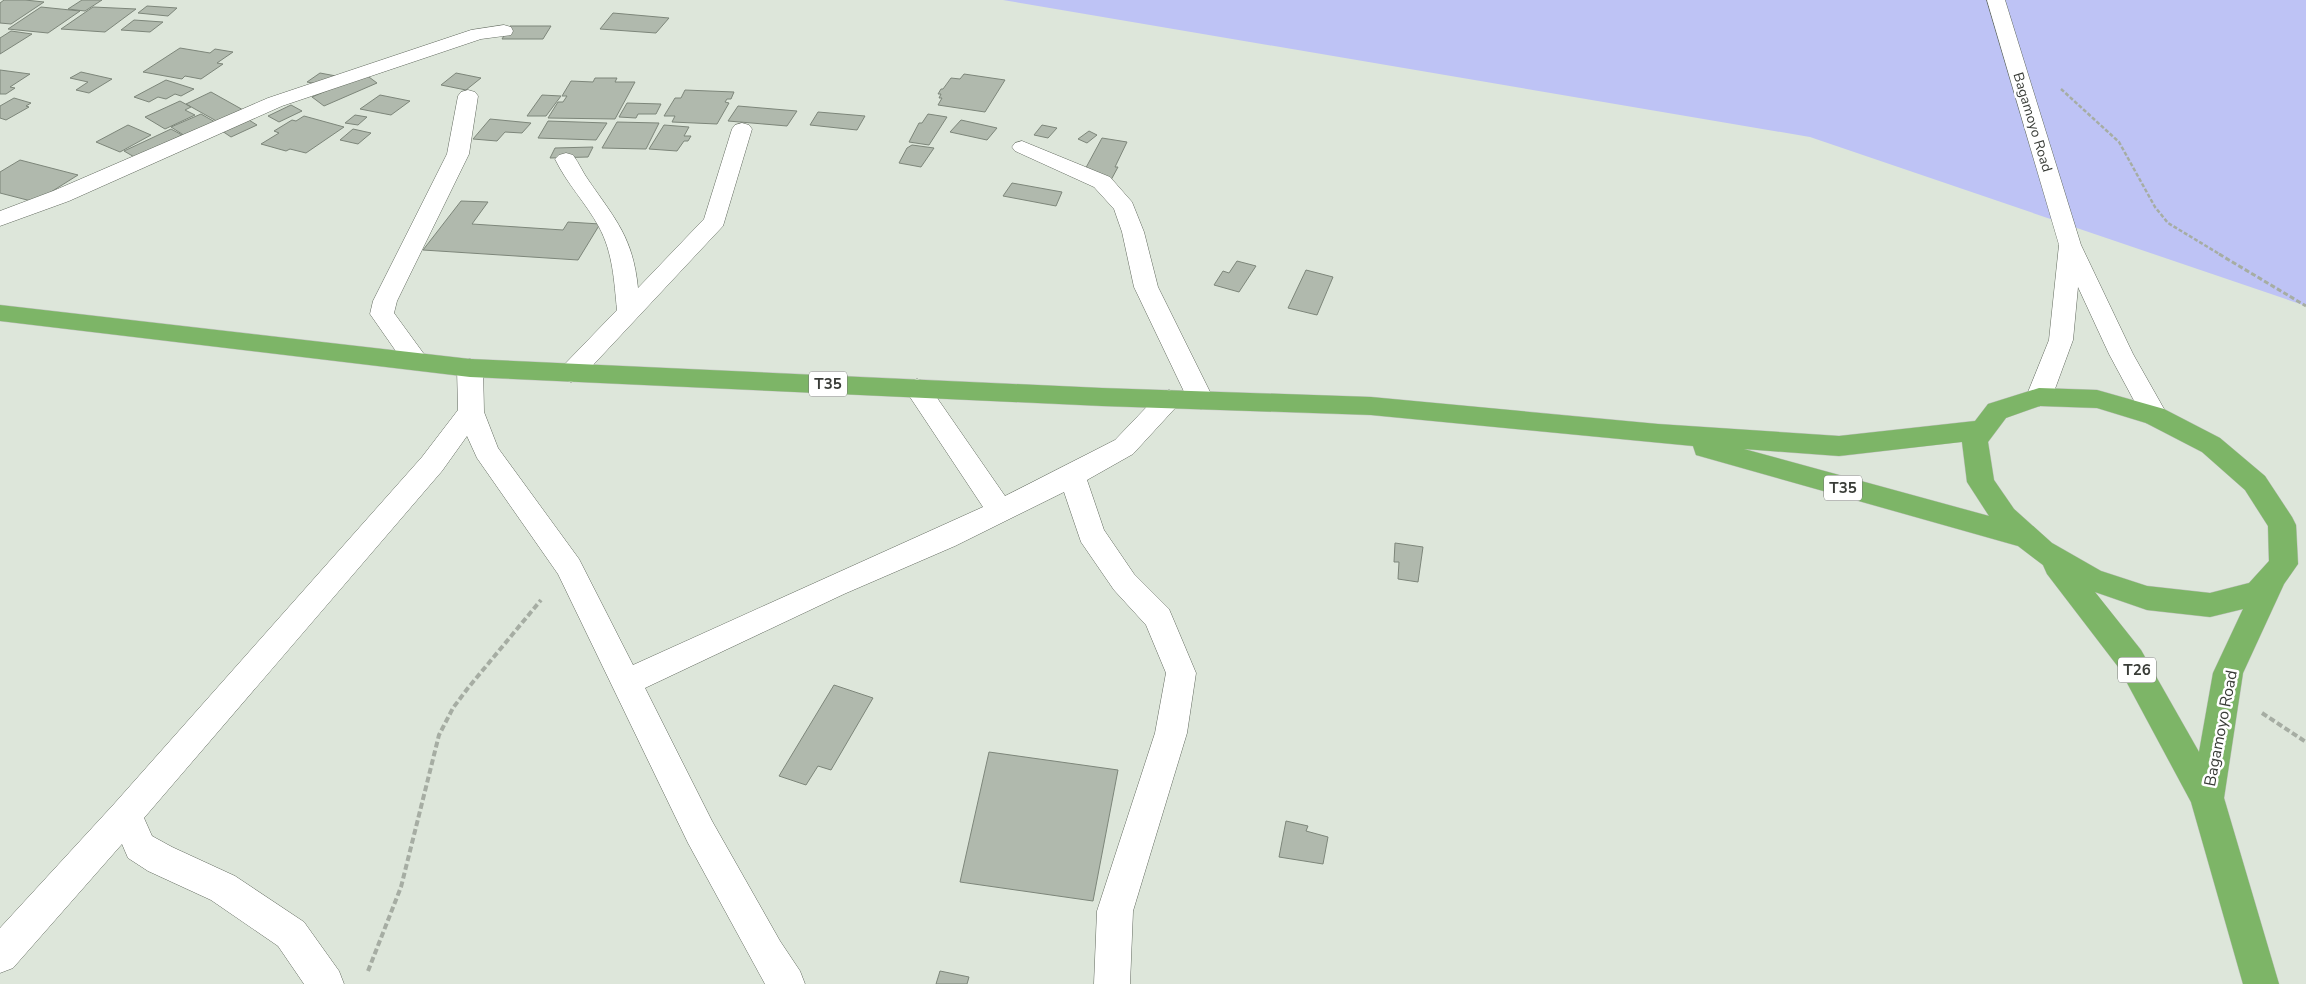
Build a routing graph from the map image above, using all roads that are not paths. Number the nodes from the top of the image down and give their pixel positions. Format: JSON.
{"nodes":[{"id":1,"x":1996,"y":0,"type":"edge"},
{"id":2,"x":504,"y":31,"type":"dead end"},
{"id":3,"x":468,"y":96,"type":"dead end"},
{"id":4,"x":742,"y":129,"type":"dead end"},
{"id":5,"x":1022,"y":147,"type":"dead end"},
{"id":6,"x":566,"y":159,"type":"dead end"},
{"id":7,"x":0,"y":219,"type":"edge"},
{"id":8,"x":2070,"y":245,"type":"junction"},
{"id":9,"x":0,"y":313,"type":"edge"},
{"id":10,"x":629,"y":313,"type":"junction"},
{"id":11,"x":416,"y":361,"type":"junction"},
{"id":12,"x":470,"y":368,"type":"junction"},
{"id":13,"x":571,"y":373,"type":"junction"},
{"id":14,"x":917,"y":388,"type":"junction"},
{"id":15,"x":2039,"y":397,"type":"junction"},
{"id":16,"x":1170,"y":399,"type":"junction"},
{"id":17,"x":1201,"y":400,"type":"junction"},
{"id":18,"x":471,"y":412,"type":"junction"},
{"id":19,"x":2155,"y":416,"type":"junction"},
{"id":20,"x":1984,"y":430,"type":"junction"},
{"id":21,"x":1658,"y":434,"type":"junction"},
{"id":22,"x":1072,"y":476,"type":"junction"},
{"id":23,"x":1000,"y":511,"type":"junction"},
{"id":24,"x":2038,"y":546,"type":"junction"},
{"id":25,"x":2272,"y":578,"type":"junction"},
{"id":26,"x":626,"y":682,"type":"junction"},
{"id":27,"x":2207,"y":798,"type":"junction"},
{"id":28,"x":126,"y":815,"type":"junction"},
{"id":29,"x":0,"y":954,"type":"edge"},
{"id":30,"x":326,"y":984,"type":"edge"},
{"id":31,"x":786,"y":984,"type":"edge"},
{"id":32,"x":1112,"y":984,"type":"edge"},
{"id":33,"x":2261,"y":984,"type":"edge"}],
"edges":[{"from":1,"to":8,"type":"street","name":"Bagamoyo Road"},
{"from":2,"to":7,"type":"street"},
{"from":3,"to":11,"type":"street"},
{"from":4,"to":10,"type":"street"},
{"from":5,"to":17,"type":"street"},
{"from":6,"to":10,"type":"street"},
{"from":8,"to":15,"type":"street","name":"Bagamoyo Road"},
{"from":8,"to":19,"type":"street","name":"Bagamoyo Road"},
{"from":9,"to":11,"type":"highway","number":"T35"},
{"from":10,"to":13,"type":"street"},
{"from":11,"to":12,"type":"highway","number":"T35"},
{"from":12,"to":13,"type":"highway","number":"T35"},
{"from":12,"to":18,"type":"street"},
{"from":13,"to":14,"type":"highway","number":"T35"},
{"from":14,"to":16,"type":"highway","number":"T35"},
{"from":14,"to":23,"type":"street"},
{"from":15,"to":19,"type":"highway","name":"Bagamoyo Road"},
{"from":15,"to":20,"type":"highway"},
{"from":16,"to":17,"type":"highway","number":"T35"},
{"from":16,"to":22,"type":"street"},
{"from":17,"to":21,"type":"highway","number":"T35"},
{"from":18,"to":26,"type":"street"},
{"from":18,"to":28,"type":"street"},
{"from":19,"to":25,"type":"highway","name":"Bagamoyo Road"},
{"from":20,"to":21,"type":"highway","number":"T35"},
{"from":20,"to":24,"type":"highway"},
{"from":21,"to":24,"type":"highway","number":"T35"},
{"from":22,"to":23,"type":"street"},
{"from":22,"to":32,"type":"street"},
{"from":23,"to":26,"type":"street"},
{"from":24,"to":25,"type":"highway"},
{"from":24,"to":27,"type":"highway","name":"Bagamoyo Road","number":"T26"},
{"from":25,"to":27,"type":"highway","name":"Bagamoyo Road","number":"T26"},
{"from":26,"to":31,"type":"street"},
{"from":27,"to":33,"type":"highway","name":"Bagamoyo Road","number":"T26"},
{"from":28,"to":29,"type":"street"},
{"from":28,"to":30,"type":"street"}]}
